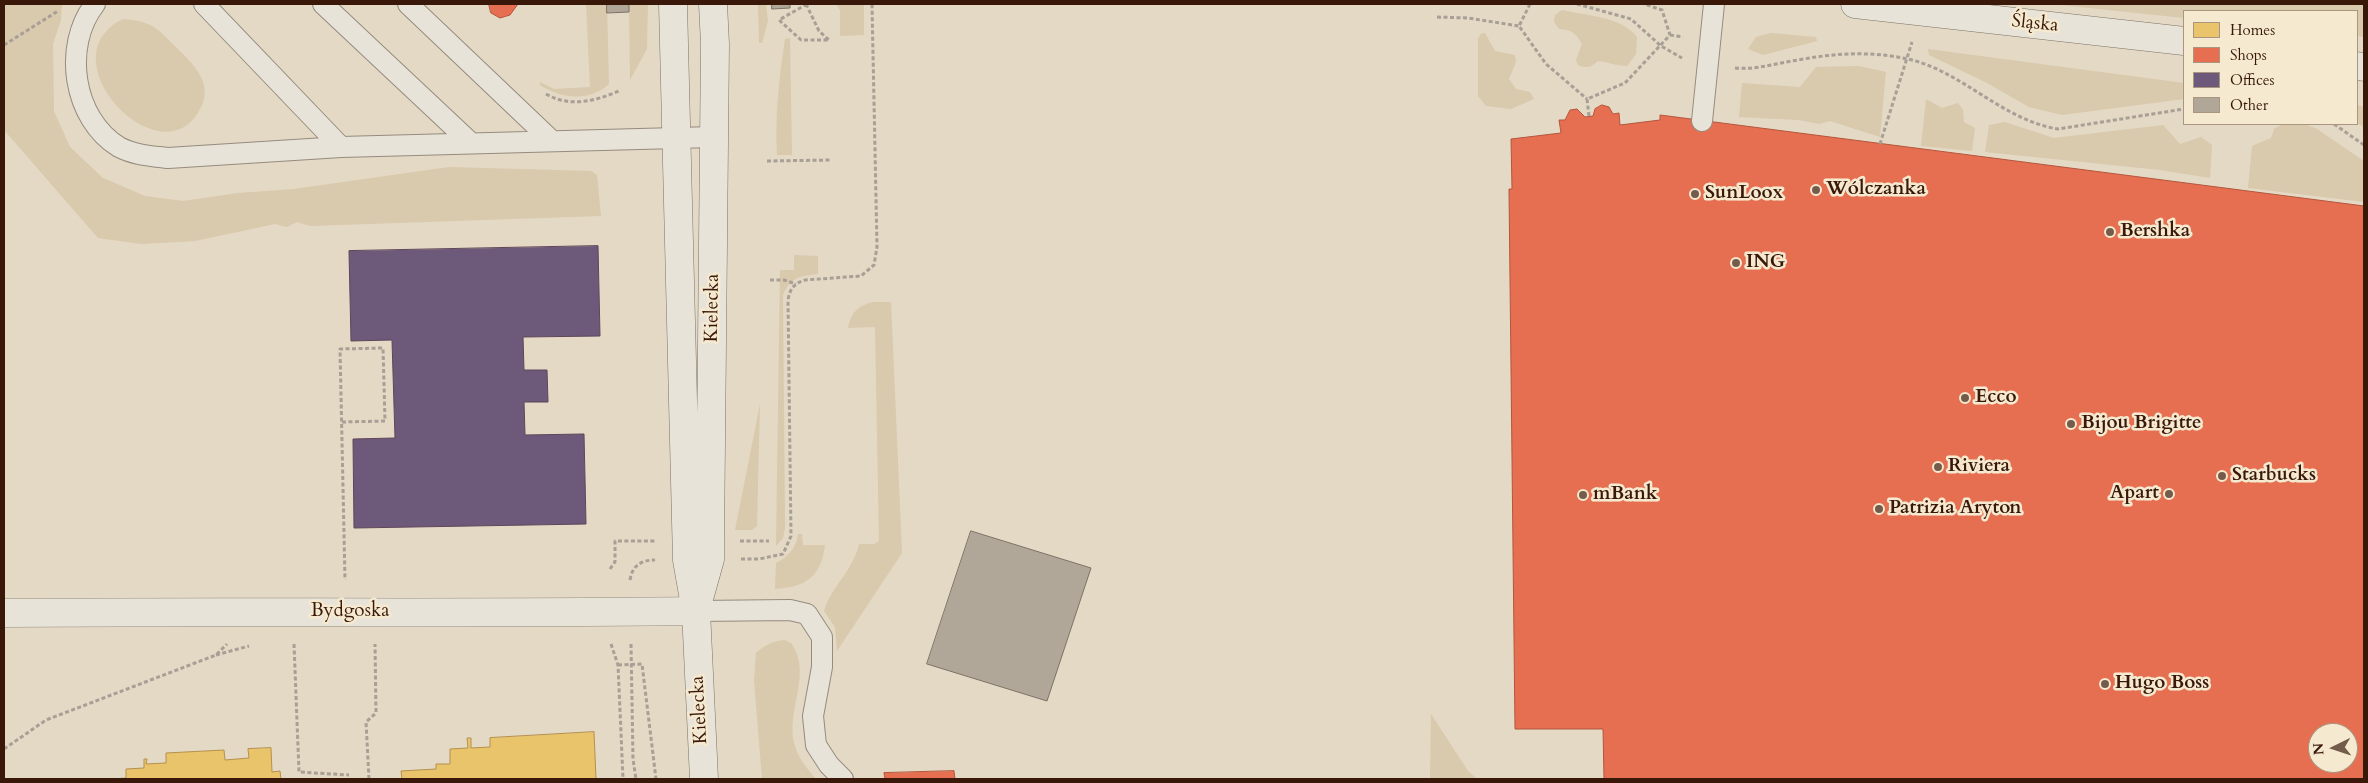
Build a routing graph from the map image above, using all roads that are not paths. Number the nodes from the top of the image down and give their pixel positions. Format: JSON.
{"nodes":[{"id":1,"x":94,"y":4,"type":"edge"},
{"id":2,"x":204,"y":4,"type":"edge"},
{"id":3,"x":323,"y":4,"type":"edge"},
{"id":4,"x":408,"y":4,"type":"edge"},
{"id":5,"x":673,"y":4,"type":"edge"},
{"id":6,"x":713,"y":4,"type":"edge"},
{"id":7,"x":1714,"y":4,"type":"edge"},
{"id":8,"x":1855,"y":4,"type":"edge"},
{"id":9,"x":2183,"y":41,"type":"edge"},
{"id":10,"x":1702,"y":121,"type":"dead end"},
{"id":11,"x":714,"y":137,"type":"junction"},
{"id":12,"x":676,"y":139,"type":"junction"},
{"id":13,"x":551,"y":140,"type":"junction"},
{"id":14,"x":470,"y":143,"type":"junction"},
{"id":15,"x":341,"y":147,"type":"junction"},
{"id":16,"x":696,"y":611,"type":"junction"},
{"id":17,"x":4,"y":613,"type":"edge"},
{"id":18,"x":704,"y":779,"type":"edge"},
{"id":19,"x":843,"y":779,"type":"edge"}],
"edges":[{"from":1,"to":15,"type":"lane"},
{"from":2,"to":15,"type":"lane"},
{"from":3,"to":14,"type":"lane"},
{"from":4,"to":13,"type":"lane"},
{"from":5,"to":12,"type":"main road","name":"Kielecka"},
{"from":6,"to":11,"type":"main road","name":"Kielecka"},
{"from":7,"to":10,"type":"lane"},
{"from":8,"to":9,"type":"main road","name":"Śląska"},
{"from":11,"to":12,"type":"lane"},
{"from":11,"to":16,"type":"main road","name":"Kielecka"},
{"from":12,"to":13,"type":"lane"},
{"from":12,"to":16,"type":"main road","name":"Kielecka"},
{"from":13,"to":14,"type":"lane"},
{"from":14,"to":15,"type":"lane"},
{"from":16,"to":17,"type":"main road","name":"Bydgoska"},
{"from":16,"to":18,"type":"main road","name":"Kielecka"},
{"from":16,"to":19,"type":"lane"}]}
